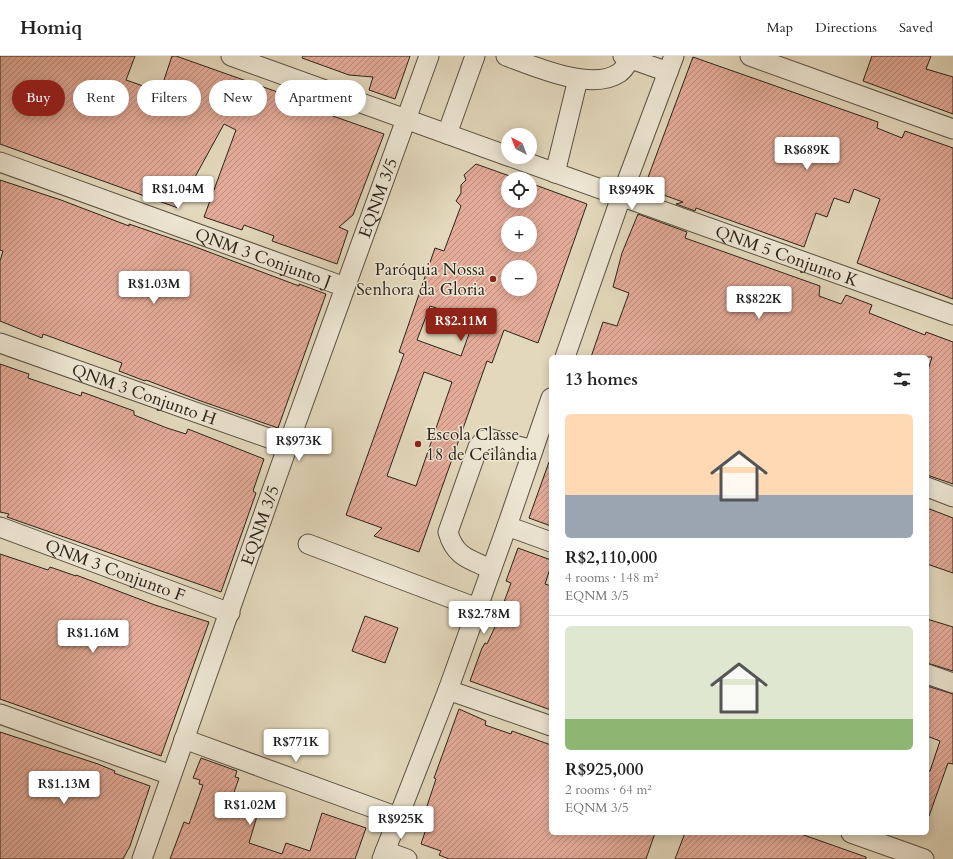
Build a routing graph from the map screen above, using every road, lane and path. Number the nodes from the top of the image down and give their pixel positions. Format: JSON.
{"nodes":[{"id":1,"x":231,"y":56,"type":"edge"},
{"id":2,"x":429,"y":56,"type":"edge"},
{"id":3,"x":475,"y":56,"type":"edge"},
{"id":4,"x":506,"y":56,"type":"edge"},
{"id":5,"x":750,"y":56,"type":"edge"},
{"id":6,"x":627,"y":57,"type":"edge"},
{"id":7,"x":671,"y":64,"type":"edge"},
{"id":8,"x":578,"y":79,"type":"junction"},
{"id":9,"x":407,"y":119,"type":"junction"},
{"id":10,"x":953,"y":129,"type":"edge"},
{"id":11,"x":447,"y":134,"type":"junction"},
{"id":12,"x":501,"y":153,"type":"edge"},
{"id":13,"x":0,"y":162,"type":"edge"},
{"id":14,"x":530,"y":164,"type":"edge"},
{"id":15,"x":555,"y":173,"type":"junction"},
{"id":16,"x":621,"y":197,"type":"junction"},
{"id":17,"x":345,"y":287,"type":"junction"},
{"id":18,"x":953,"y":315,"type":"edge"},
{"id":19,"x":0,"y":343,"type":"edge"},
{"id":20,"x":566,"y":355,"type":"edge"},
{"id":21,"x":549,"y":404,"type":"edge"},
{"id":22,"x":288,"y":445,"type":"junction"},
{"id":23,"x":533,"y":450,"type":"junction"},
{"id":24,"x":929,"y":488,"type":"edge"},
{"id":25,"x":953,"y":497,"type":"edge"},
{"id":26,"x":507,"y":526,"type":"junction"},
{"id":27,"x":0,"y":527,"type":"edge"},
{"id":28,"x":549,"y":541,"type":"edge"},
{"id":29,"x":308,"y":544,"type":"dead end"},
{"id":30,"x":492,"y":569,"type":"junction"},
{"id":31,"x":477,"y":608,"type":"junction"},
{"id":32,"x":230,"y":613,"type":"junction"},
{"id":33,"x":929,"y":675,"type":"edge"},
{"id":34,"x":953,"y":683,"type":"edge"},
{"id":35,"x":448,"y":690,"type":"junction"},
{"id":36,"x":0,"y":714,"type":"edge"},
{"id":37,"x":549,"y":725,"type":"edge"},
{"id":38,"x":184,"y":739,"type":"junction"},
{"id":39,"x":171,"y":775,"type":"junction"},
{"id":40,"x":398,"y":817,"type":"junction"},
{"id":41,"x":857,"y":835,"type":"edge"},
{"id":42,"x":383,"y":855,"type":"edge"},
{"id":43,"x":142,"y":859,"type":"edge"},
{"id":44,"x":407,"y":859,"type":"edge"},
{"id":45,"x":924,"y":859,"type":"edge"}],
"edges":[{"from":1,"to":9,"type":"street"},
{"from":2,"to":9,"type":"street","name":"EQNM 3/5"},
{"from":3,"to":11,"type":"street"},
{"from":4,"to":8,"type":"street"},
{"from":5,"to":10,"type":"street"},
{"from":6,"to":7,"type":"street"},
{"from":6,"to":8,"type":"street"},
{"from":7,"to":16,"type":"street"},
{"from":8,"to":15,"type":"street"},
{"from":9,"to":11,"type":"street"},
{"from":9,"to":17,"type":"street","name":"EQNM 3/5"},
{"from":11,"to":12,"type":"street"},
{"from":13,"to":17,"type":"street","name":"QNM 3 Conjunto J"},
{"from":14,"to":15,"type":"street","name":"QNM 5 Conjunto K"},
{"from":15,"to":16,"type":"street","name":"QNM 5 Conjunto K"},
{"from":16,"to":18,"type":"street","name":"QNM 5 Conjunto K"},
{"from":16,"to":20,"type":"street"},
{"from":17,"to":22,"type":"street","name":"EQNM 3/5"},
{"from":19,"to":22,"type":"street","name":"QNM 3 Conjunto H"},
{"from":21,"to":23,"type":"street"},
{"from":22,"to":32,"type":"street","name":"EQNM 3/5"},
{"from":23,"to":26,"type":"street"},
{"from":23,"to":30,"type":"street"},
{"from":24,"to":25,"type":"street"},
{"from":26,"to":28,"type":"street"},
{"from":26,"to":30,"type":"street"},
{"from":27,"to":32,"type":"street","name":"QNM 3 Conjunto F"},
{"from":29,"to":31,"type":"street"},
{"from":30,"to":31,"type":"street"},
{"from":31,"to":35,"type":"street"},
{"from":32,"to":38,"type":"street","name":"EQNM 3/5"},
{"from":33,"to":34,"type":"street"},
{"from":35,"to":37,"type":"street"},
{"from":35,"to":40,"type":"street"},
{"from":36,"to":39,"type":"street"},
{"from":38,"to":39,"type":"street","name":"EQNM 3/5"},
{"from":38,"to":40,"type":"street"},
{"from":39,"to":43,"type":"street","name":"EQNM 3/5"},
{"from":40,"to":42,"type":"street"},
{"from":41,"to":45,"type":"street"},
{"from":42,"to":44,"type":"street"}]}
